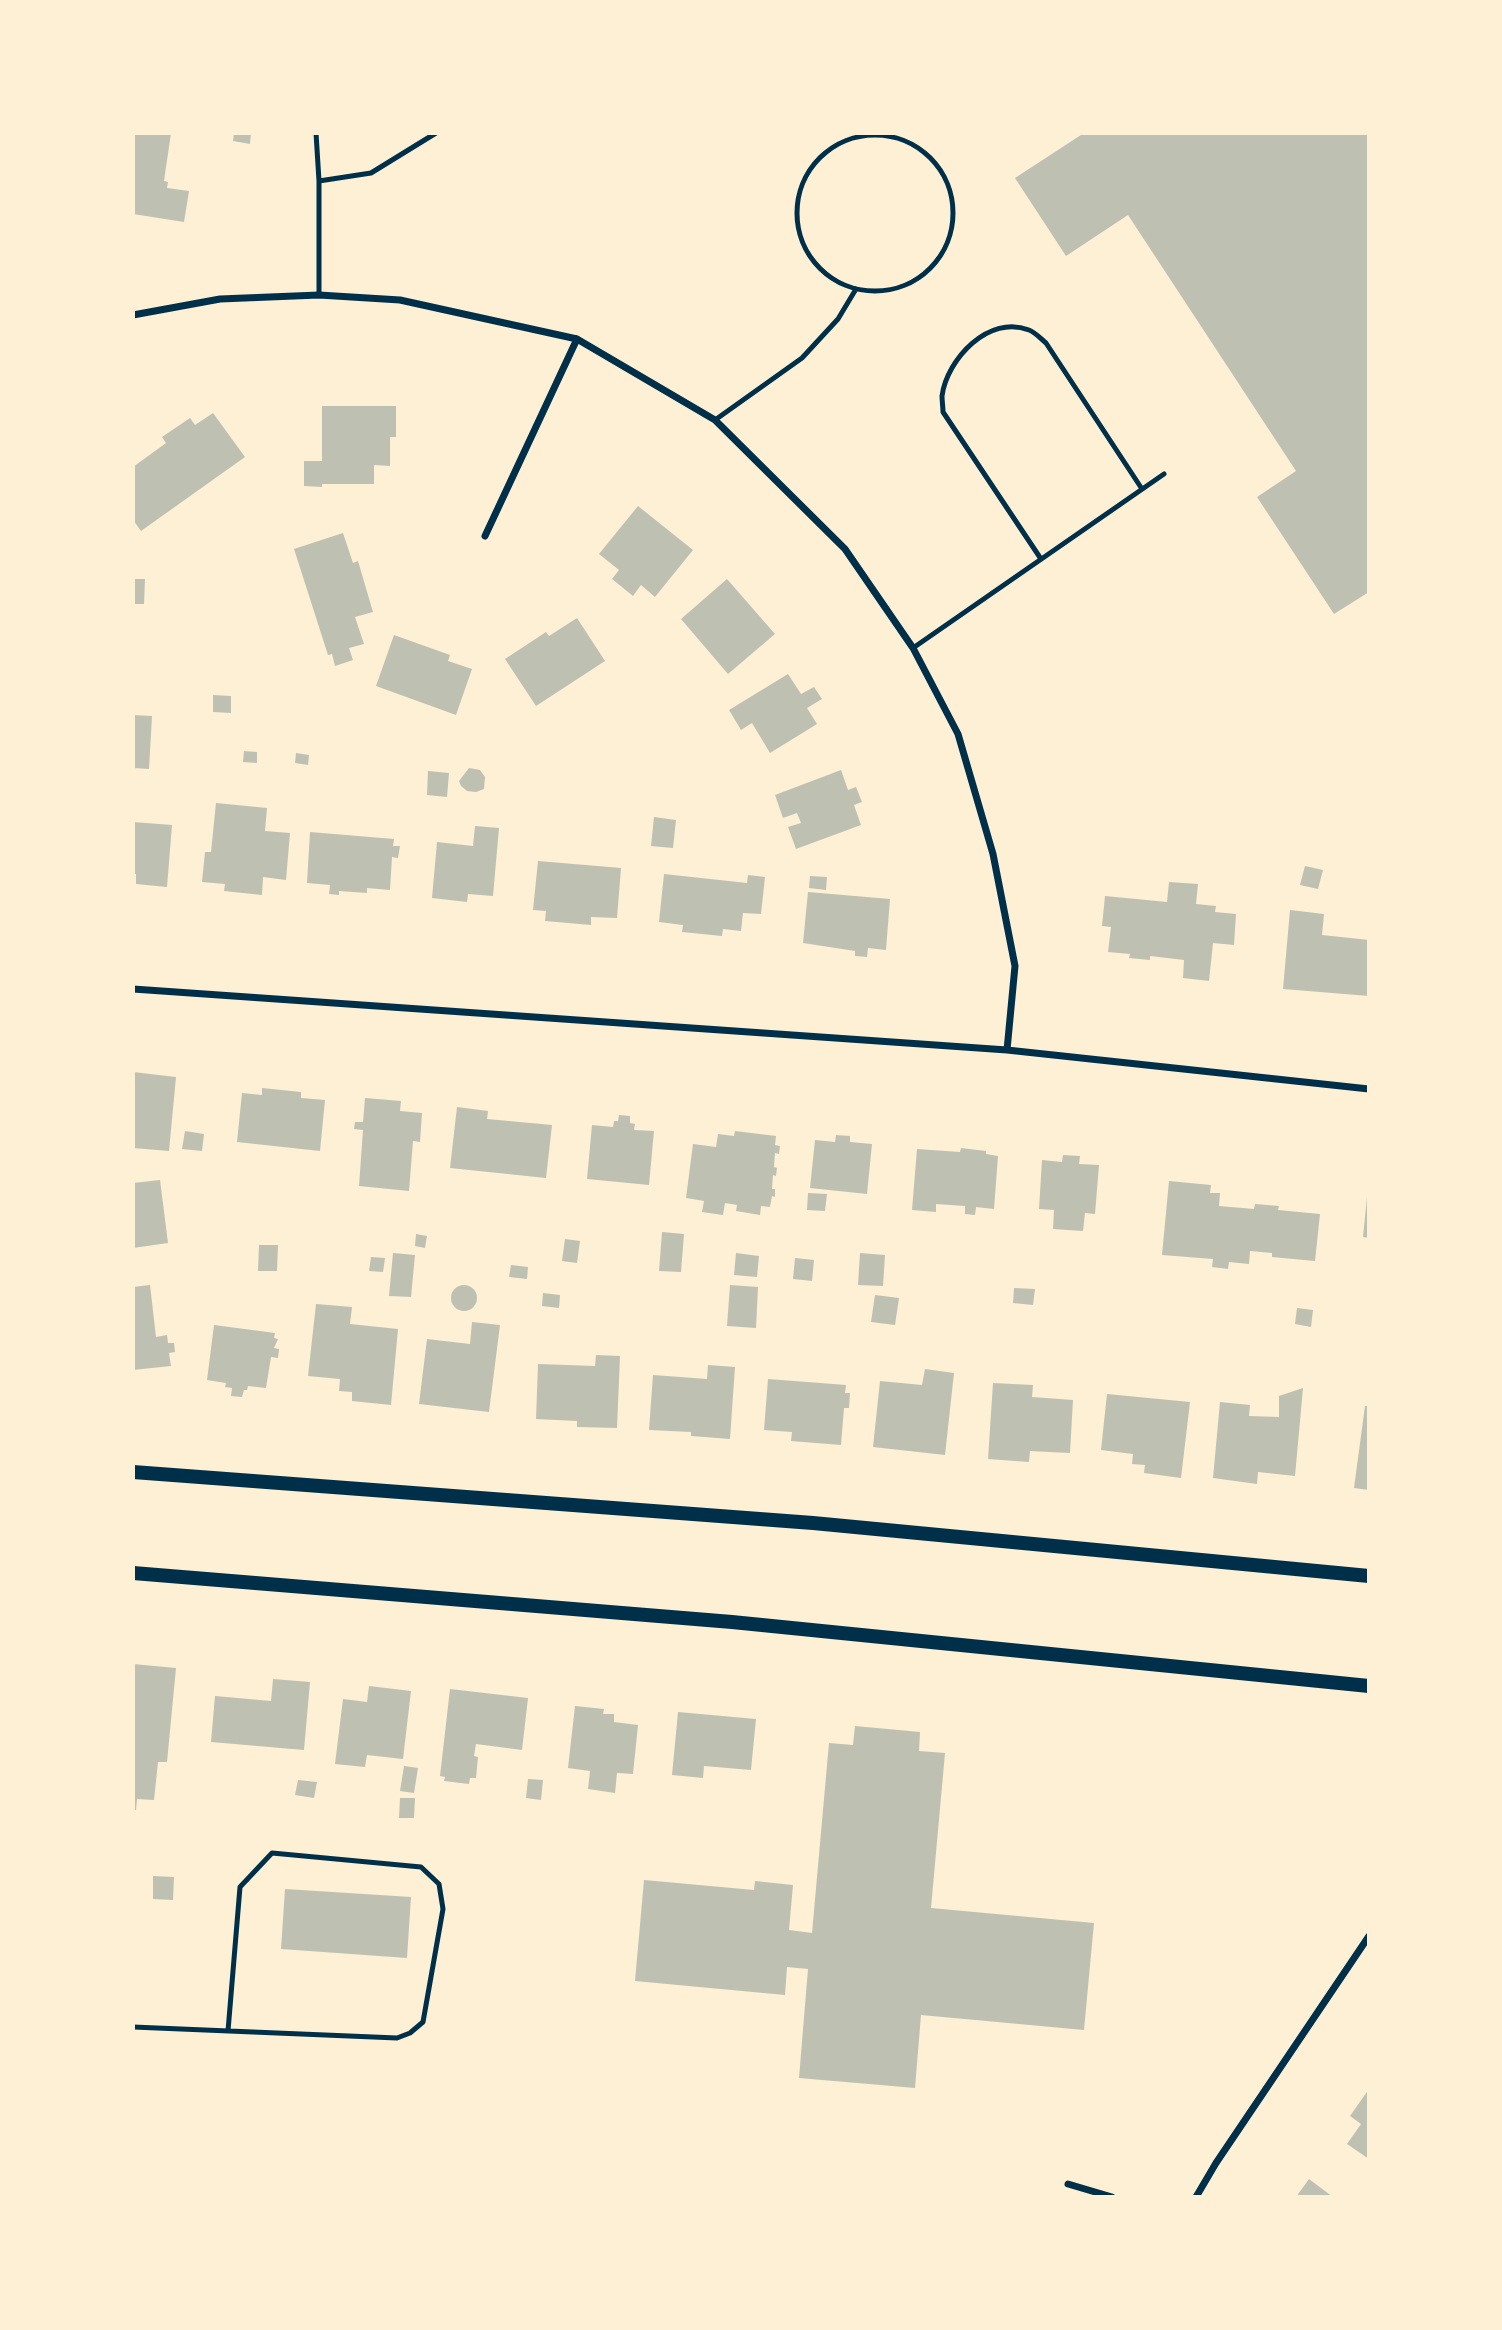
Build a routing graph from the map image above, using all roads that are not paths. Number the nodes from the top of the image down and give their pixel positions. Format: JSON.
{"nodes":[{"id":1,"x":316,"y":133,"type":"edge"},
{"id":2,"x":436,"y":133,"type":"edge"},
{"id":3,"x":846,"y":133,"type":"edge"},
{"id":4,"x":846,"y":141,"type":"junction"},
{"id":5,"x":319,"y":181,"type":"junction"},
{"id":6,"x":856,"y":289,"type":"junction"},
{"id":7,"x":319,"y":295,"type":"junction"},
{"id":8,"x":133,"y":315,"type":"edge"},
{"id":9,"x":577,"y":339,"type":"junction"},
{"id":10,"x":715,"y":420,"type":"junction"},
{"id":11,"x":1164,"y":474,"type":"dead end"},
{"id":12,"x":1142,"y":489,"type":"junction"},
{"id":13,"x":485,"y":536,"type":"dead end"},
{"id":14,"x":1041,"y":559,"type":"junction"},
{"id":15,"x":913,"y":648,"type":"junction"},
{"id":16,"x":133,"y":989,"type":"edge"},
{"id":17,"x":1007,"y":1049,"type":"junction"},
{"id":18,"x":1369,"y":1089,"type":"edge"},
{"id":19,"x":133,"y":1472,"type":"edge"},
{"id":20,"x":133,"y":1573,"type":"edge"},
{"id":21,"x":1369,"y":1576,"type":"edge"},
{"id":22,"x":1369,"y":1686,"type":"edge"},
{"id":23,"x":1369,"y":1936,"type":"edge"},
{"id":24,"x":133,"y":2027,"type":"edge"},
{"id":25,"x":228,"y":2031,"type":"junction"},
{"id":26,"x":1068,"y":2184,"type":"dead end"},
{"id":27,"x":1112,"y":2197,"type":"edge"},
{"id":28,"x":1195,"y":2197,"type":"edge"}],
"edges":[{"from":1,"to":5,"type":"lane"},
{"from":2,"to":5,"type":"lane"},
{"from":3,"to":4,"type":"lane"},
{"from":4,"to":6,"type":"lane"},
{"from":4,"to":6,"type":"lane"},
{"from":5,"to":7,"type":"lane"},
{"from":6,"to":10,"type":"lane"},
{"from":7,"to":8,"type":"street"},
{"from":7,"to":9,"type":"street"},
{"from":9,"to":10,"type":"street"},
{"from":9,"to":13,"type":"street"},
{"from":10,"to":15,"type":"street"},
{"from":11,"to":12,"type":"lane"},
{"from":12,"to":14,"type":"lane"},
{"from":12,"to":14,"type":"lane"},
{"from":14,"to":15,"type":"lane"},
{"from":15,"to":17,"type":"street"},
{"from":16,"to":17,"type":"street"},
{"from":17,"to":18,"type":"street"},
{"from":19,"to":21,"type":"main road"},
{"from":20,"to":22,"type":"main road"},
{"from":23,"to":28,"type":"street"},
{"from":24,"to":25,"type":"lane"},
{"from":25,"to":25,"type":"lane"},
{"from":26,"to":27,"type":"street"}]}
